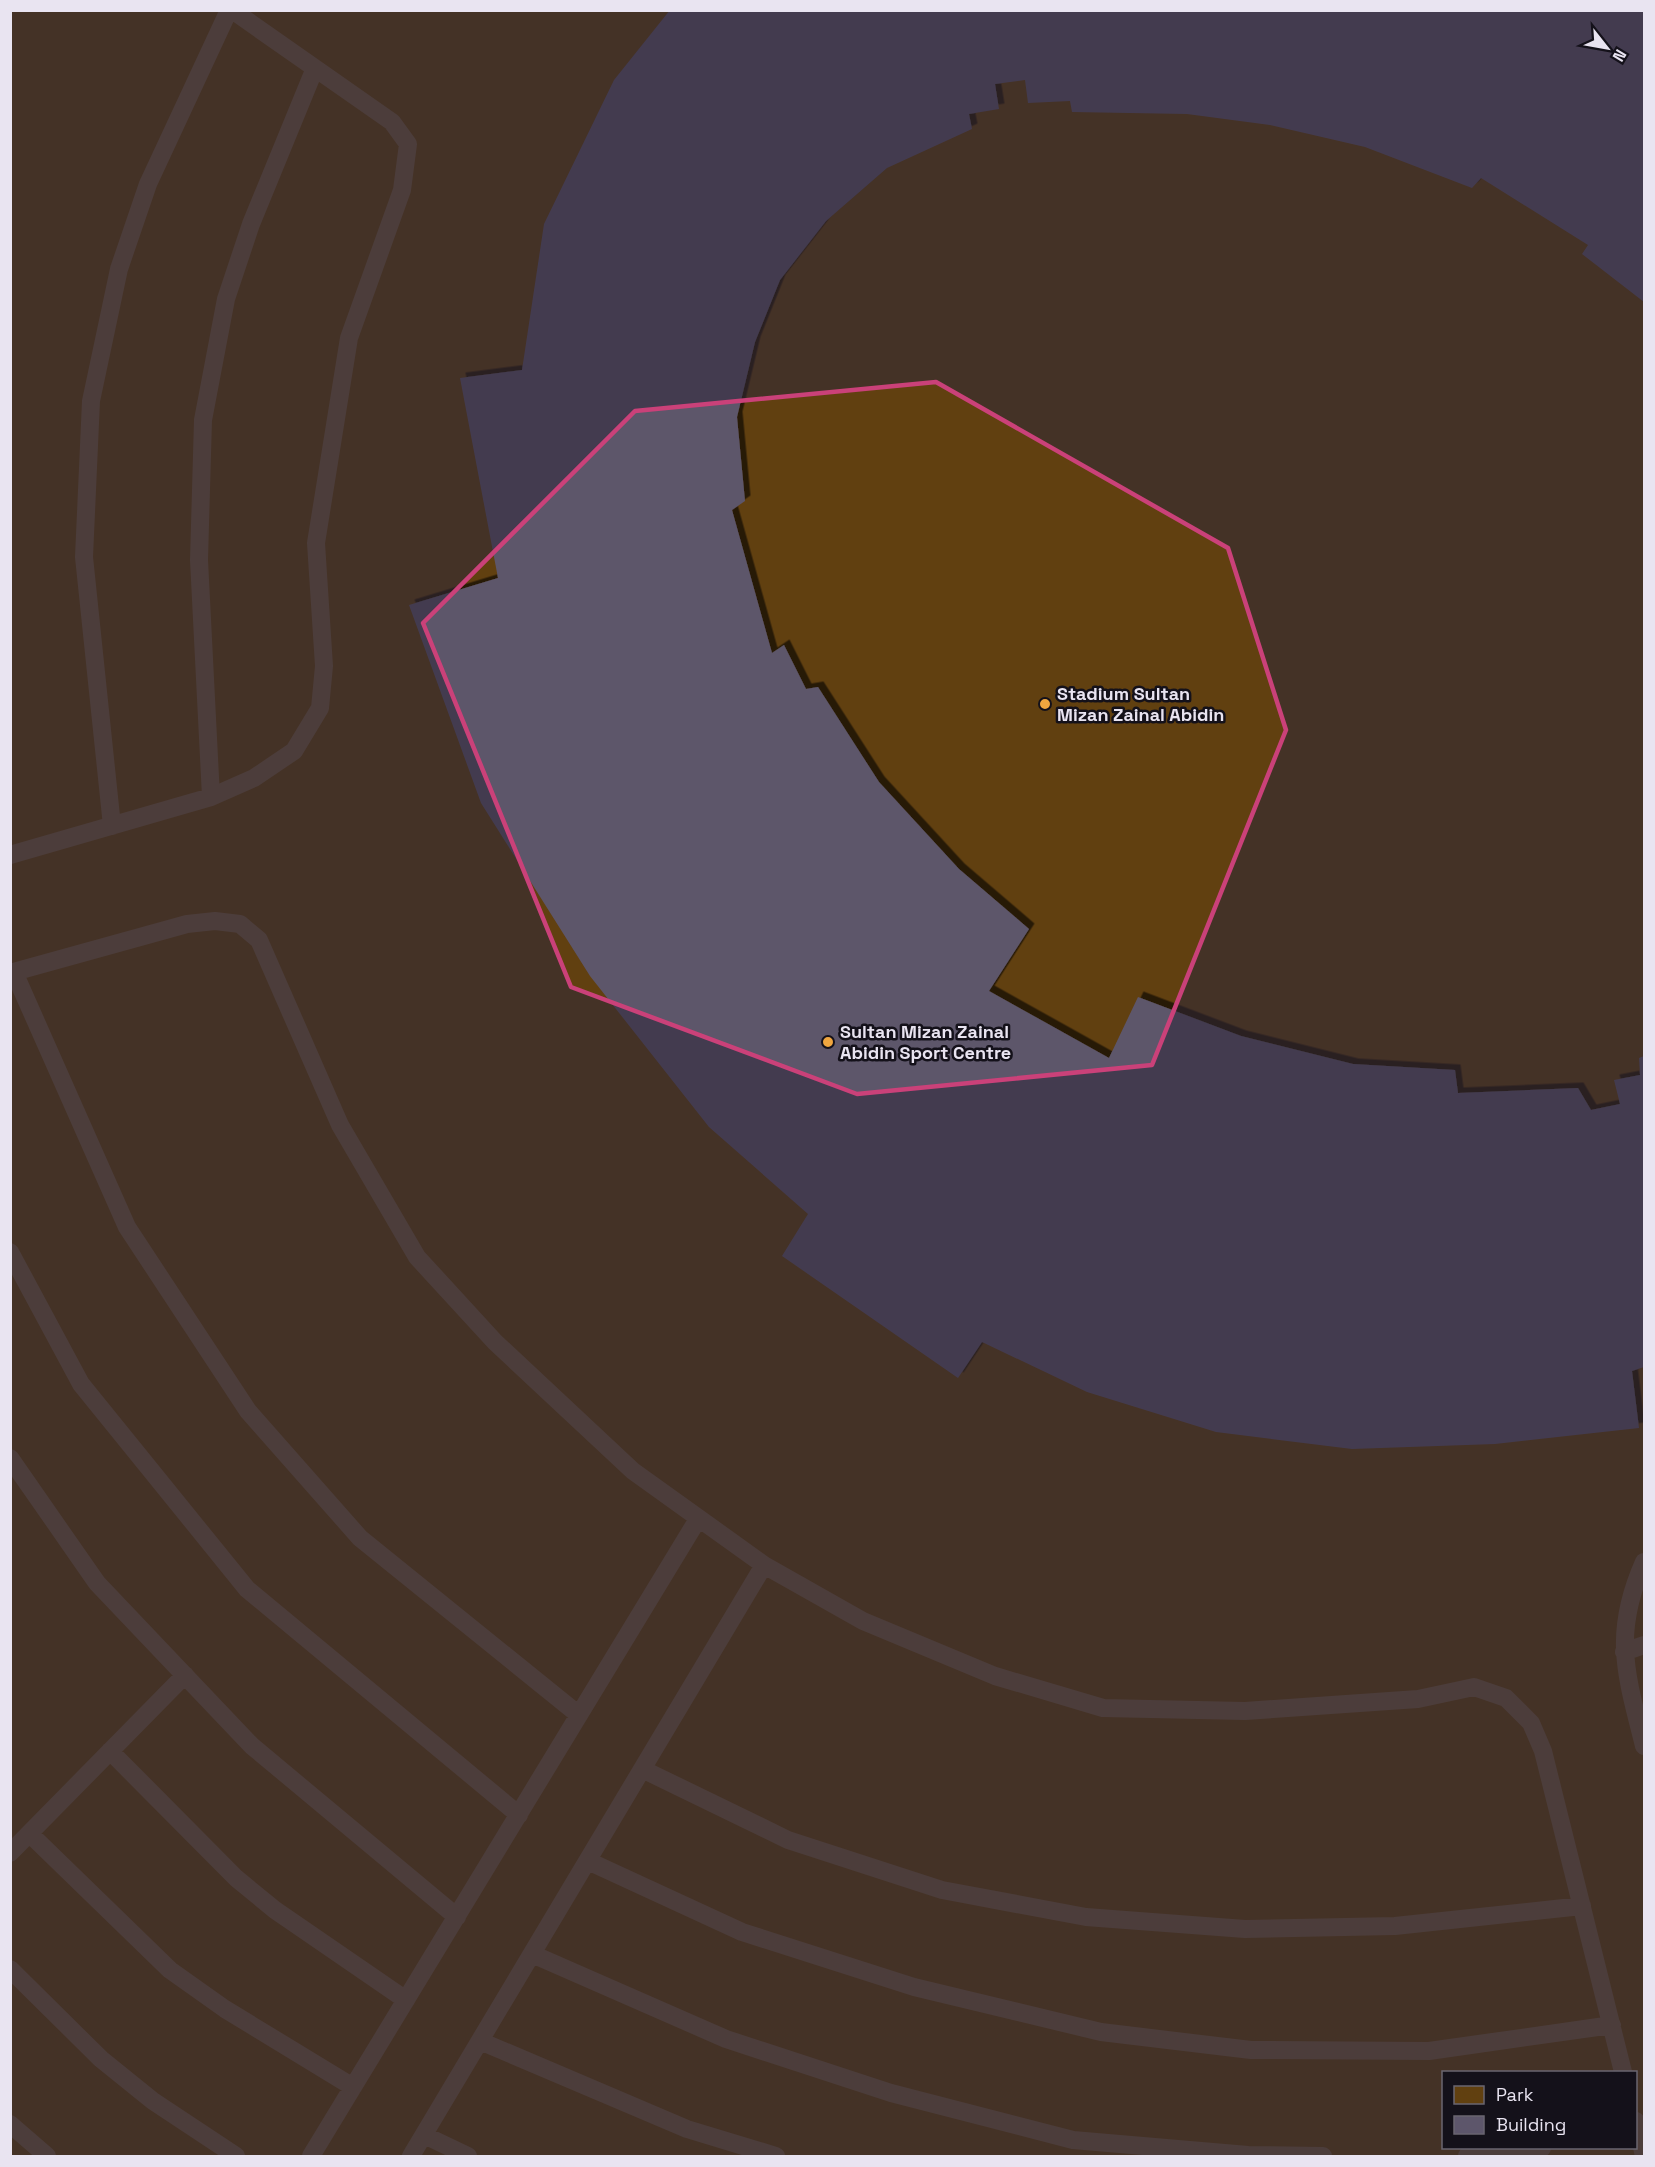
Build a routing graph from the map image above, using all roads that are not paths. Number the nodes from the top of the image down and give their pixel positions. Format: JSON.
{"nodes":[{"id":1,"x":231,"y":10,"type":"edge"},
{"id":2,"x":315,"y":68,"type":"junction"},
{"id":3,"x":211,"y":796,"type":"junction"},
{"id":4,"x":112,"y":826,"type":"junction"},
{"id":5,"x":10,"y":855,"type":"edge"},
{"id":6,"x":12,"y":973,"type":"edge"},
{"id":7,"x":10,"y":1252,"type":"edge"},
{"id":8,"x":10,"y":1458,"type":"edge"},
{"id":9,"x":698,"y":1519,"type":"junction"},
{"id":10,"x":1644,"y":1562,"type":"edge"},
{"id":11,"x":764,"y":1564,"type":"junction"},
{"id":12,"x":1644,"y":1645,"type":"edge"},
{"id":13,"x":1624,"y":1652,"type":"junction"},
{"id":14,"x":185,"y":1675,"type":"junction"},
{"id":15,"x":579,"y":1715,"type":"junction"},
{"id":16,"x":1644,"y":1746,"type":"edge"},
{"id":17,"x":110,"y":1751,"type":"junction"},
{"id":18,"x":642,"y":1769,"type":"junction"},
{"id":19,"x":519,"y":1815,"type":"junction"},
{"id":20,"x":30,"y":1834,"type":"junction"},
{"id":21,"x":10,"y":1853,"type":"edge"},
{"id":22,"x":588,"y":1861,"type":"junction"},
{"id":23,"x":1582,"y":1906,"type":"junction"},
{"id":24,"x":457,"y":1917,"type":"junction"},
{"id":25,"x":532,"y":1954,"type":"junction"},
{"id":26,"x":10,"y":1969,"type":"edge"},
{"id":27,"x":406,"y":2000,"type":"junction"},
{"id":28,"x":1612,"y":2025,"type":"junction"},
{"id":29,"x":480,"y":2041,"type":"junction"},
{"id":30,"x":1623,"y":2071,"type":"edge"},
{"id":31,"x":353,"y":2087,"type":"junction"},
{"id":32,"x":10,"y":2124,"type":"edge"},
{"id":33,"x":1637,"y":2131,"type":"edge"},
{"id":34,"x":424,"y":2135,"type":"junction"},
{"id":35,"x":1534,"y":2149,"type":"edge"},
{"id":36,"x":47,"y":2157,"type":"edge"},
{"id":37,"x":236,"y":2157,"type":"edge"},
{"id":38,"x":311,"y":2157,"type":"edge"},
{"id":39,"x":411,"y":2157,"type":"edge"},
{"id":40,"x":468,"y":2157,"type":"edge"},
{"id":41,"x":776,"y":2157,"type":"edge"},
{"id":42,"x":1323,"y":2157,"type":"edge"},
{"id":43,"x":1467,"y":2157,"type":"edge"},
{"id":44,"x":1644,"y":2157,"type":"edge"}],
"edges":[{"from":1,"to":2,"type":"lane"},
{"from":1,"to":4,"type":"lane"},
{"from":2,"to":3,"type":"lane"},
{"from":2,"to":3,"type":"lane"},
{"from":3,"to":4,"type":"lane"},
{"from":4,"to":5,"type":"lane"},
{"from":6,"to":9,"type":"lane"},
{"from":6,"to":15,"type":"lane"},
{"from":7,"to":19,"type":"lane"},
{"from":8,"to":14,"type":"lane"},
{"from":9,"to":11,"type":"lane"},
{"from":9,"to":15,"type":"lane"},
{"from":10,"to":13,"type":"lane"},
{"from":11,"to":18,"type":"lane"},
{"from":11,"to":23,"type":"lane"},
{"from":12,"to":13,"type":"lane"},
{"from":13,"to":16,"type":"lane"},
{"from":14,"to":17,"type":"lane"},
{"from":14,"to":24,"type":"lane"},
{"from":15,"to":19,"type":"lane"},
{"from":17,"to":20,"type":"lane"},
{"from":17,"to":27,"type":"lane"},
{"from":18,"to":22,"type":"lane"},
{"from":18,"to":23,"type":"lane"},
{"from":19,"to":24,"type":"lane"},
{"from":20,"to":21,"type":"lane"},
{"from":20,"to":31,"type":"lane"},
{"from":22,"to":25,"type":"lane"},
{"from":22,"to":28,"type":"lane"},
{"from":23,"to":28,"type":"lane"},
{"from":24,"to":27,"type":"lane"},
{"from":25,"to":29,"type":"lane"},
{"from":25,"to":42,"type":"lane"},
{"from":26,"to":37,"type":"lane"},
{"from":27,"to":31,"type":"lane"},
{"from":28,"to":30,"type":"lane"},
{"from":29,"to":34,"type":"lane"},
{"from":29,"to":41,"type":"lane"},
{"from":31,"to":38,"type":"lane"},
{"from":32,"to":36,"type":"lane"},
{"from":33,"to":44,"type":"lane"},
{"from":34,"to":39,"type":"lane"},
{"from":34,"to":40,"type":"lane"},
{"from":35,"to":43,"type":"lane"}]}
